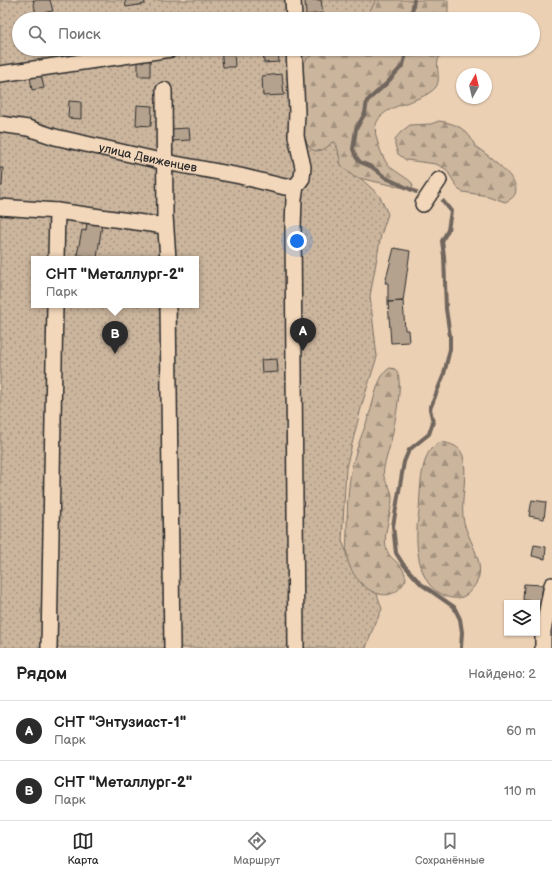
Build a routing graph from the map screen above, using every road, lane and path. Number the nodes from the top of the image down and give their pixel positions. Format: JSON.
{"nodes":[{"id":1,"x":293,"y":0,"type":"edge"},
{"id":2,"x":294,"y":12,"type":"edge"},
{"id":3,"x":123,"y":56,"type":"edge"},
{"id":4,"x":294,"y":56,"type":"edge"},
{"id":5,"x":0,"y":74,"type":"edge"},
{"id":6,"x":164,"y":90,"type":"dead end"},
{"id":7,"x":0,"y":124,"type":"edge"},
{"id":8,"x":164,"y":162,"type":"junction"},
{"id":9,"x":439,"y":180,"type":"dead end"},
{"id":10,"x":296,"y":186,"type":"junction"},
{"id":11,"x":424,"y":204,"type":"dead end"},
{"id":12,"x":0,"y":207,"type":"edge"},
{"id":13,"x":57,"y":211,"type":"junction"},
{"id":14,"x":165,"y":226,"type":"junction"},
{"id":15,"x":56,"y":256,"type":"edge"},
{"id":16,"x":168,"y":256,"type":"edge"},
{"id":17,"x":55,"y":308,"type":"edge"},
{"id":18,"x":168,"y":308,"type":"edge"},
{"id":19,"x":552,"y":585,"type":"edge"},
{"id":20,"x":49,"y":648,"type":"edge"},
{"id":21,"x":172,"y":648,"type":"edge"},
{"id":22,"x":296,"y":648,"type":"edge"},
{"id":23,"x":543,"y":648,"type":"edge"}],
"edges":[{"from":1,"to":2,"type":"street"},
{"from":3,"to":5,"type":"street"},
{"from":4,"to":10,"type":"street"},
{"from":6,"to":8,"type":"street"},
{"from":7,"to":8,"type":"street","name":"улица Движенцев"},
{"from":8,"to":10,"type":"street","name":"улица Движенцев"},
{"from":8,"to":14,"type":"street"},
{"from":9,"to":11,"type":"street"},
{"from":10,"to":22,"type":"street"},
{"from":12,"to":13,"type":"street"},
{"from":13,"to":14,"type":"street"},
{"from":13,"to":15,"type":"street"},
{"from":14,"to":16,"type":"street"},
{"from":17,"to":20,"type":"street"},
{"from":18,"to":21,"type":"street"},
{"from":19,"to":23,"type":"street"}]}
